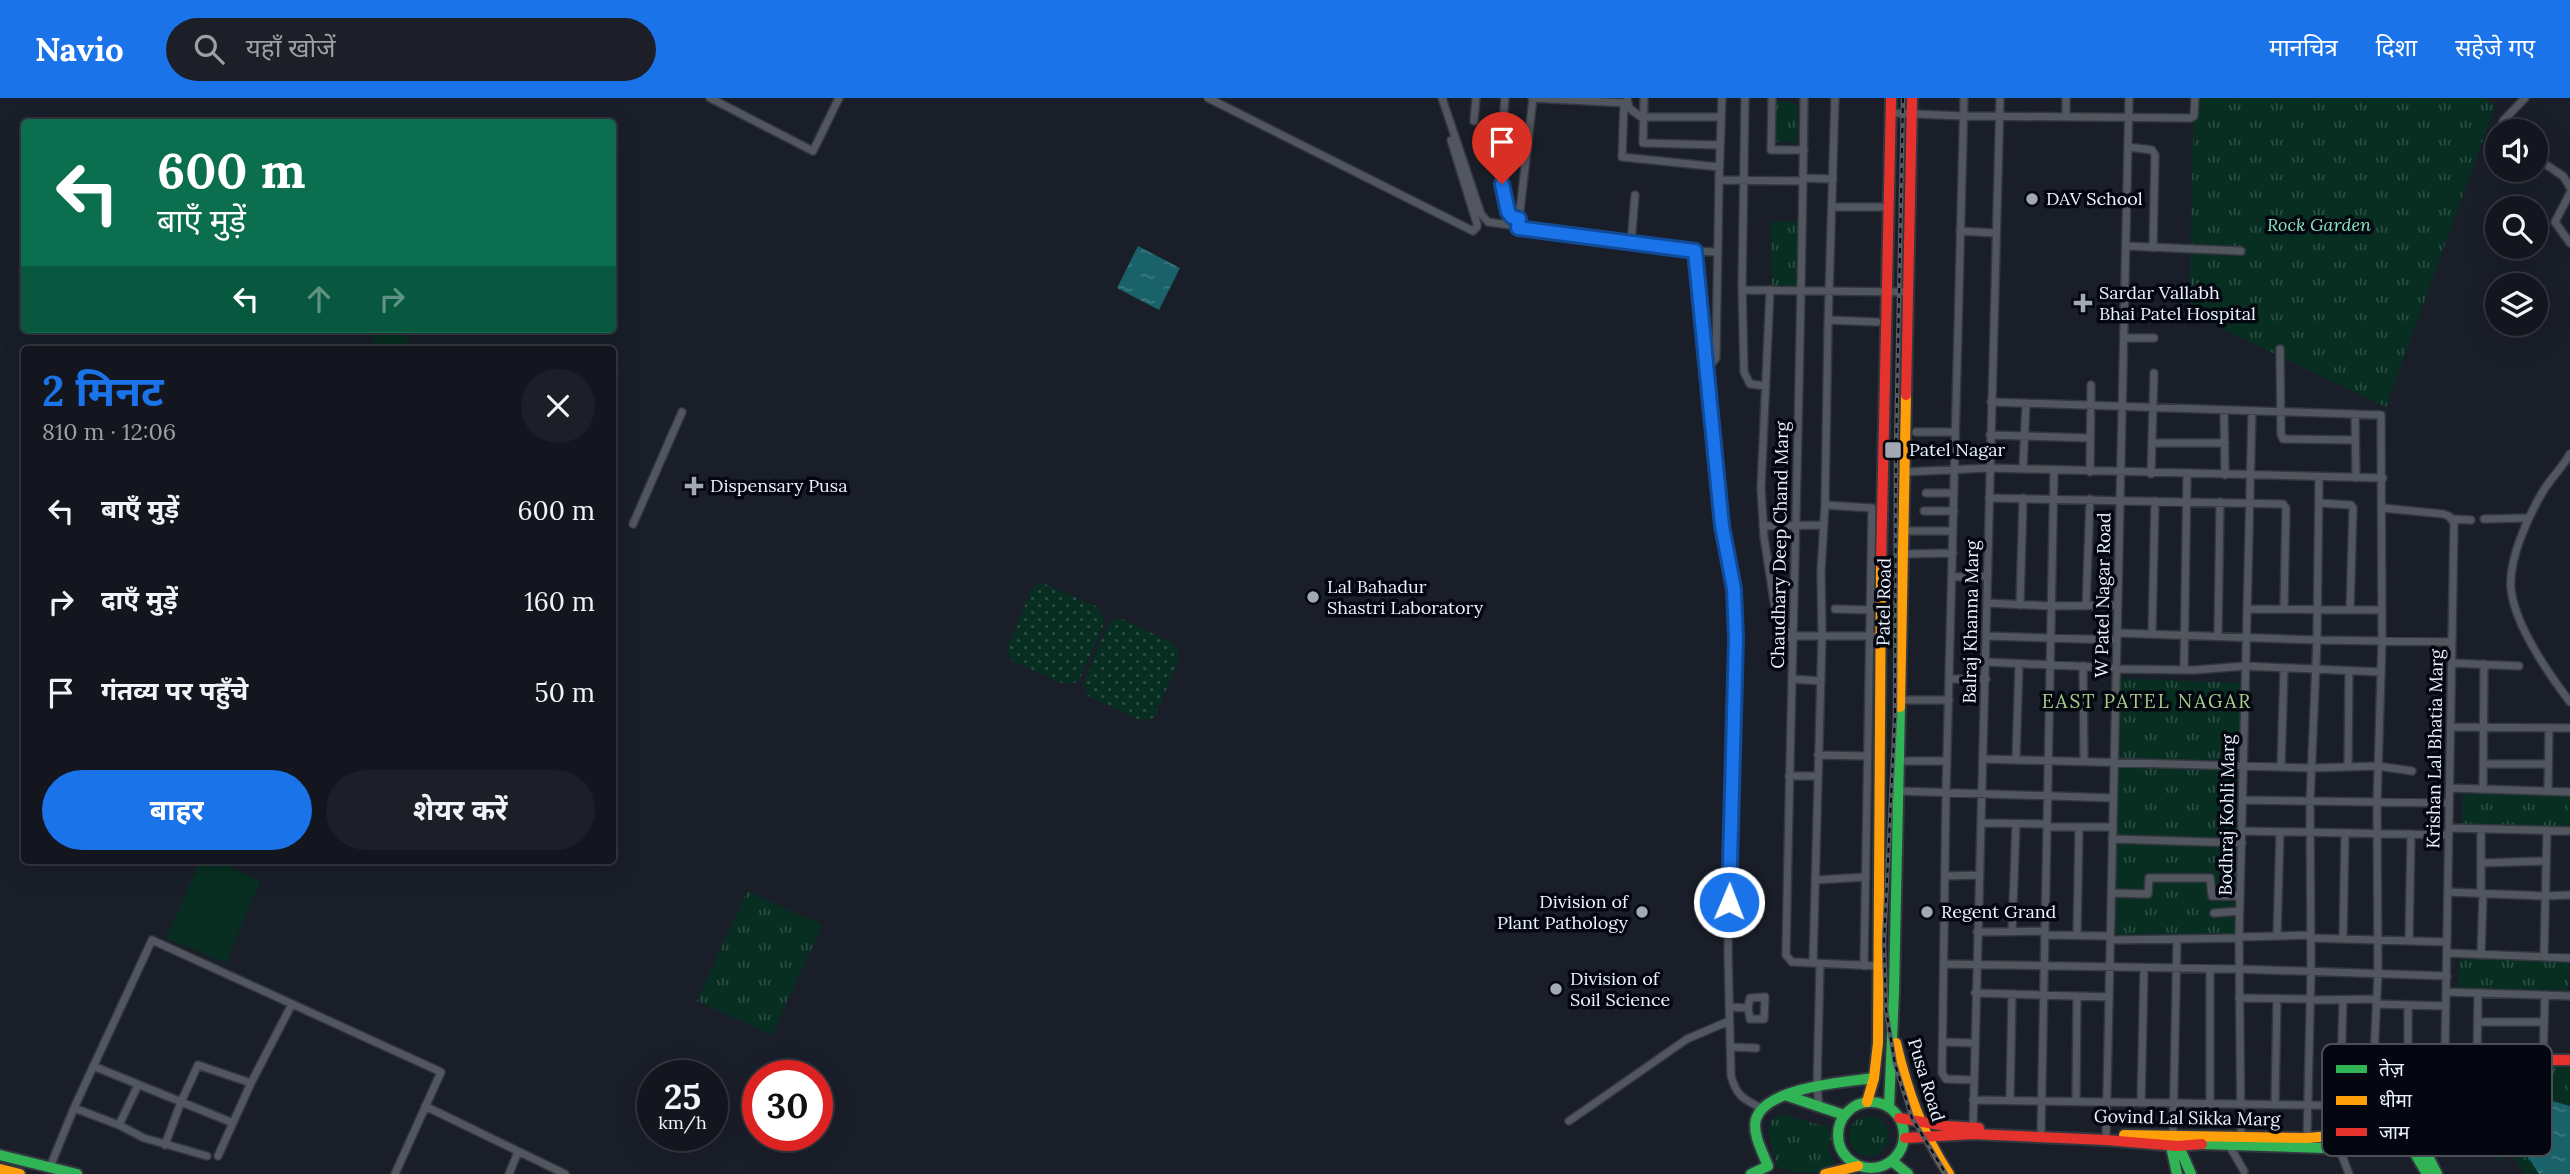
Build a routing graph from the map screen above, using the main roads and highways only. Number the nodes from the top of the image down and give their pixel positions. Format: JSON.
{"nodes":[{"id":1,"x":1891,"y":98,"type":"edge"},
{"id":2,"x":1912,"y":98,"type":"edge"},
{"id":3,"x":1893,"y":1031,"type":"junction"},
{"id":4,"x":2552,"y":1060,"type":"edge"},
{"id":5,"x":2570,"y":1060,"type":"edge"},
{"id":6,"x":1874,"y":1078,"type":"junction"},
{"id":7,"x":1785,"y":1095,"type":"junction"},
{"id":8,"x":1867,"y":1102,"type":"junction"},
{"id":9,"x":1889,"y":1107,"type":"junction"},
{"id":10,"x":1844,"y":1115,"type":"junction"},
{"id":11,"x":1899,"y":1118,"type":"junction"},
{"id":12,"x":1919,"y":1121,"type":"junction"},
{"id":13,"x":1973,"y":1131,"type":"junction"},
{"id":14,"x":2322,"y":1137,"type":"edge"},
{"id":15,"x":1905,"y":1138,"type":"junction"},
{"id":16,"x":1926,"y":1138,"type":"junction"},
{"id":17,"x":2173,"y":1139,"type":"junction"},
{"id":18,"x":2322,"y":1148,"type":"edge"},
{"id":19,"x":0,"y":1155,"type":"edge"},
{"id":20,"x":2416,"y":1156,"type":"edge"},
{"id":21,"x":2428,"y":1156,"type":"edge"},
{"id":22,"x":1886,"y":1167,"type":"edge"},
{"id":23,"x":0,"y":1169,"type":"edge"},
{"id":24,"x":1772,"y":1170,"type":"edge"},
{"id":25,"x":1864,"y":1170,"type":"edge"},
{"id":26,"x":20,"y":1174,"type":"edge"},
{"id":27,"x":77,"y":1174,"type":"edge"},
{"id":28,"x":1751,"y":1174,"type":"edge"},
{"id":29,"x":1829,"y":1174,"type":"edge"},
{"id":30,"x":1908,"y":1174,"type":"edge"},
{"id":31,"x":1949,"y":1174,"type":"edge"},
{"id":32,"x":2177,"y":1174,"type":"edge"},
{"id":33,"x":2191,"y":1174,"type":"edge"},
{"id":34,"x":2427,"y":1174,"type":"edge"},
{"id":35,"x":2437,"y":1174,"type":"edge"}],
"edges":[{"from":1,"to":6,"type":"main road","name":"Patel Road"},
{"from":2,"to":3,"type":"main road","name":"Patel Road"},
{"from":3,"to":9,"type":"main road","name":"Patel Road"},
{"from":3,"to":12,"type":"main road","name":"Pusa Road"},
{"from":4,"to":5,"type":"main road"},
{"from":6,"to":7,"type":"main road"},
{"from":6,"to":8,"type":"main road","name":"Patel Road"},
{"from":7,"to":10,"type":"main road"},
{"from":7,"to":24,"type":"main road"},
{"from":8,"to":9,"type":"main road"},
{"from":8,"to":10,"type":"main road"},
{"from":9,"to":11,"type":"main road"},
{"from":10,"to":25,"type":"main road"},
{"from":11,"to":12,"type":"main road","name":"Govind Lal Sikka Marg"},
{"from":11,"to":15,"type":"main road"},
{"from":12,"to":13,"type":"main road","name":"Govind Lal Sikka Marg"},
{"from":12,"to":16,"type":"main road","name":"Pusa Road"},
{"from":13,"to":16,"type":"main road","name":"Govind Lal Sikka Marg"},
{"from":13,"to":17,"type":"main road","name":"Govind Lal Sikka Marg"},
{"from":13,"to":17,"type":"main road","name":"Govind Lal Sikka Marg"},
{"from":14,"to":17,"type":"main road","name":"Govind Lal Sikka Marg"},
{"from":15,"to":16,"type":"main road","name":"Govind Lal Sikka Marg"},
{"from":15,"to":22,"type":"main road"},
{"from":16,"to":31,"type":"main road","name":"Pusa Road"},
{"from":17,"to":18,"type":"main road"},
{"from":17,"to":32,"type":"main road"},
{"from":17,"to":33,"type":"main road"},
{"from":19,"to":27,"type":"main road"},
{"from":20,"to":34,"type":"main road"},
{"from":21,"to":35,"type":"main road"},
{"from":22,"to":25,"type":"main road"},
{"from":22,"to":30,"type":"main road"},
{"from":23,"to":26,"type":"main road"},
{"from":24,"to":28,"type":"main road"},
{"from":25,"to":29,"type":"main road"}]}
